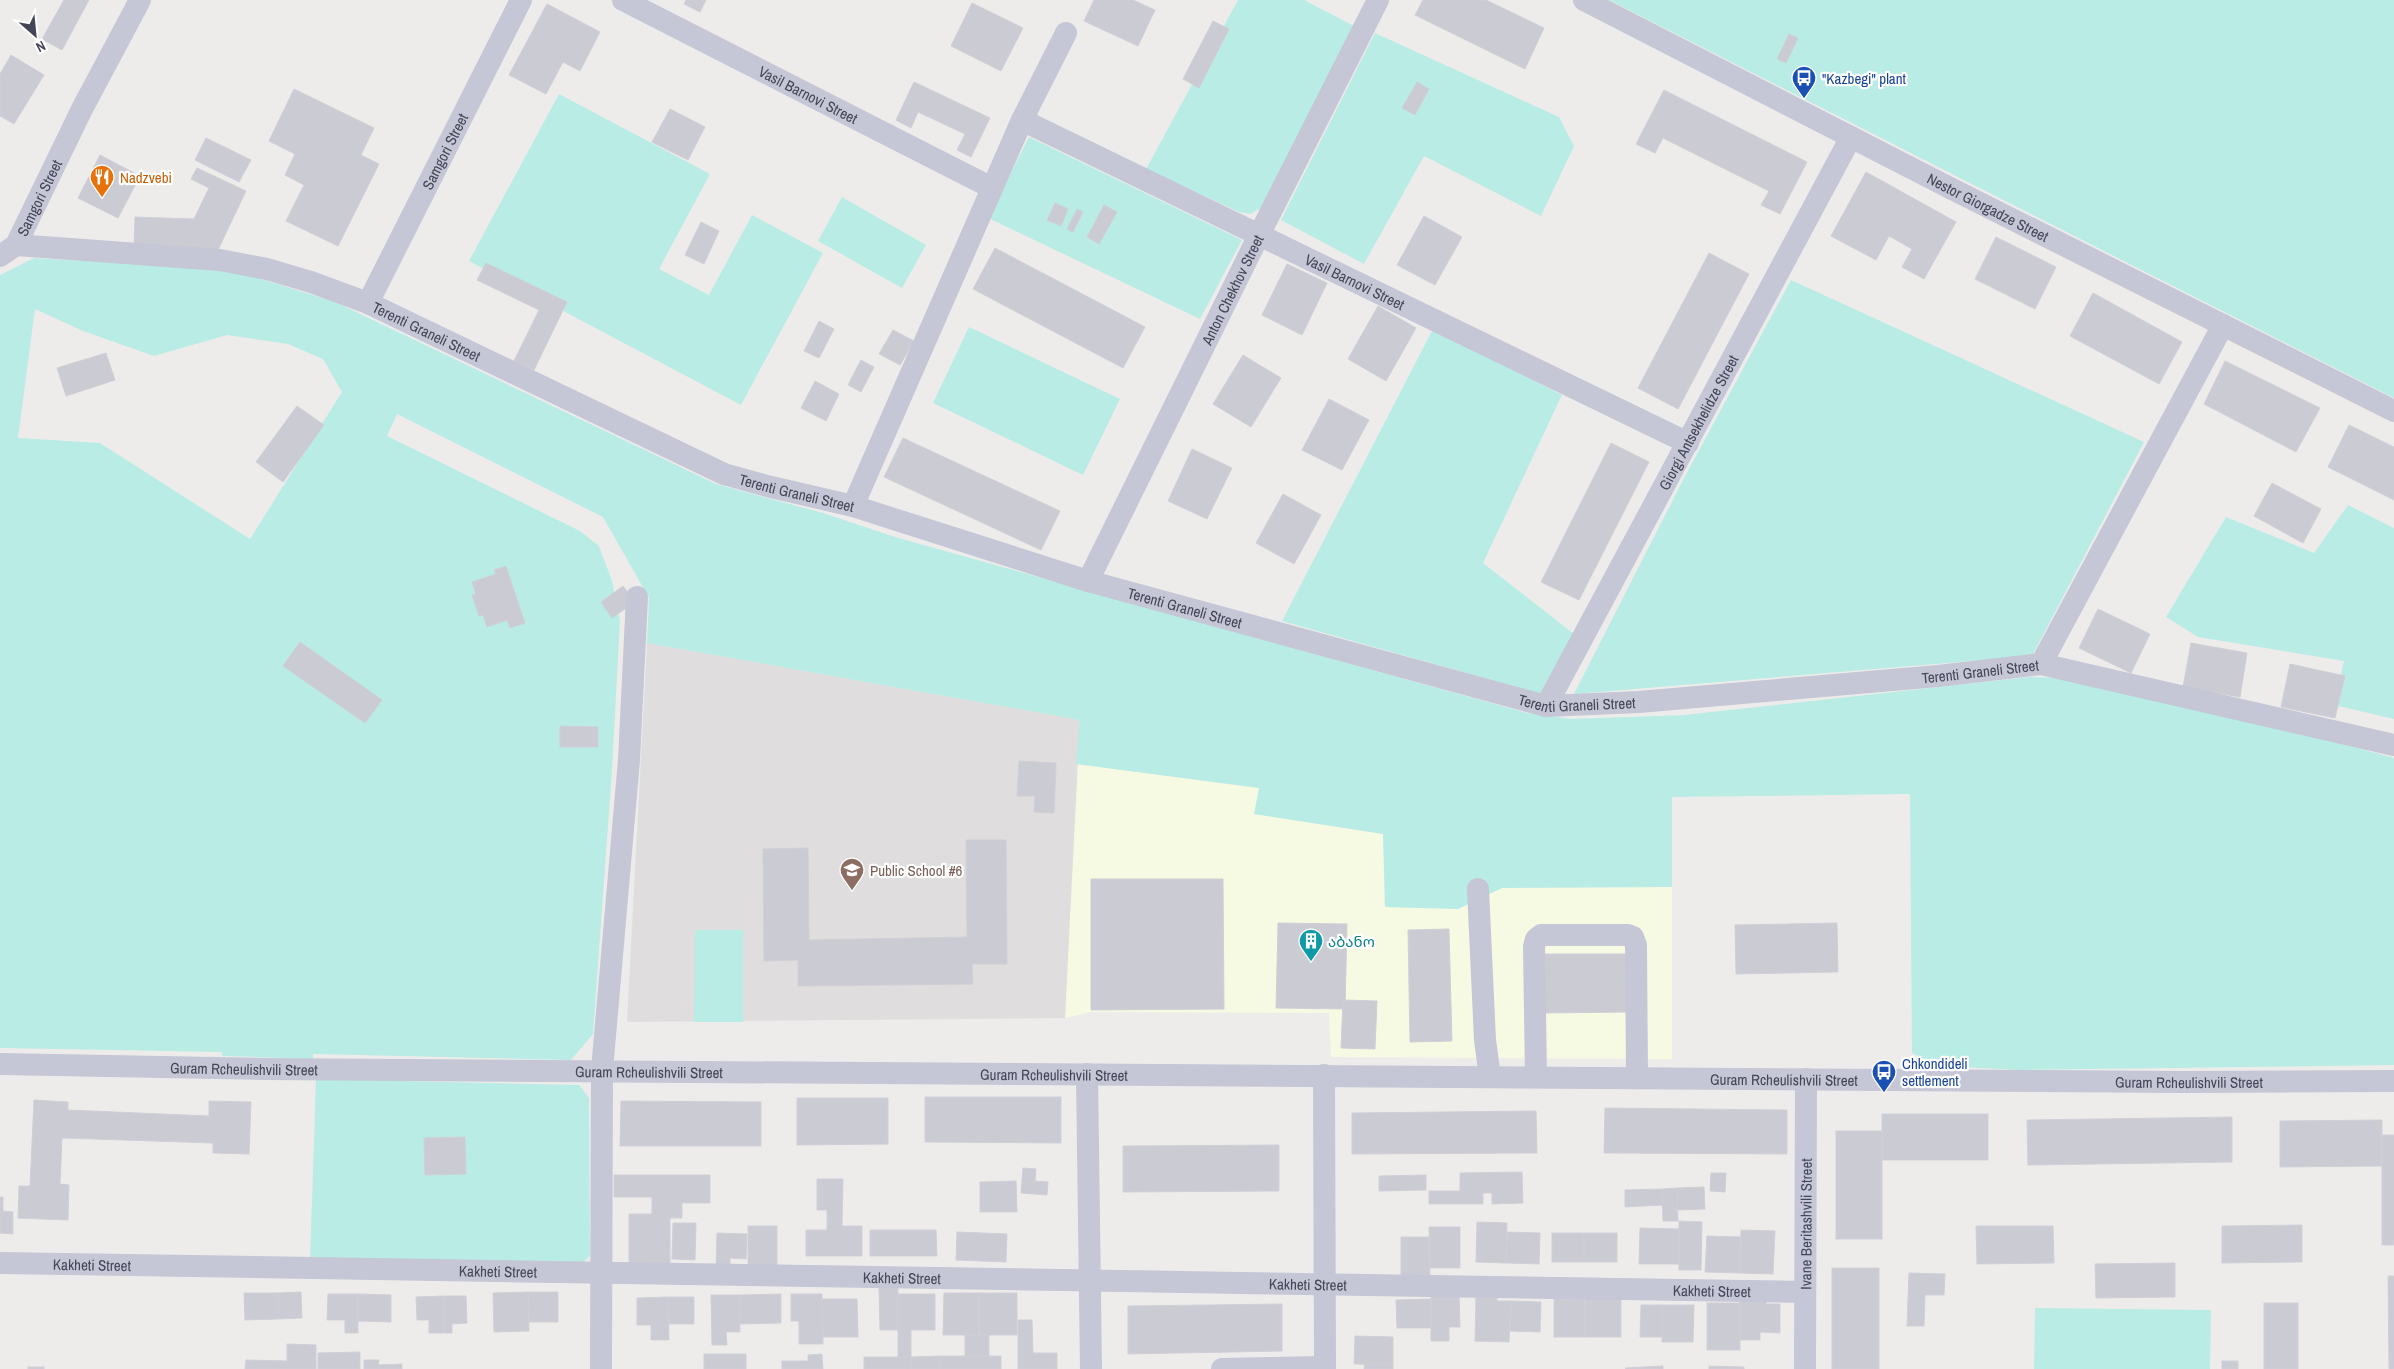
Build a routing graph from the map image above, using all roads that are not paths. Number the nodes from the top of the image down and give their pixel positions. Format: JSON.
{"nodes":[{"id":1,"x":140,"y":0,"type":"edge"},
{"id":2,"x":521,"y":0,"type":"edge"},
{"id":3,"x":623,"y":0,"type":"edge"},
{"id":4,"x":1378,"y":0,"type":"edge"},
{"id":5,"x":1584,"y":0,"type":"edge"},
{"id":6,"x":1066,"y":33,"type":"dead end"},
{"id":7,"x":1022,"y":120,"type":"junction"},
{"id":8,"x":1851,"y":137,"type":"junction"},
{"id":9,"x":992,"y":188,"type":"junction"},
{"id":10,"x":1259,"y":235,"type":"junction"},
{"id":11,"x":8,"y":251,"type":"edge"},
{"id":12,"x":368,"y":302,"type":"junction"},
{"id":13,"x":2223,"y":326,"type":"junction"},
{"id":14,"x":2394,"y":411,"type":"edge"},
{"id":15,"x":1688,"y":443,"type":"junction"},
{"id":16,"x":853,"y":506,"type":"junction"},
{"id":17,"x":1088,"y":581,"type":"junction"},
{"id":18,"x":636,"y":597,"type":"dead end"},
{"id":19,"x":2041,"y":664,"type":"junction"},
{"id":20,"x":1546,"y":706,"type":"junction"},
{"id":21,"x":2394,"y":745,"type":"edge"},
{"id":22,"x":1478,"y":889,"type":"dead end"},
{"id":23,"x":0,"y":1064,"type":"edge"},
{"id":24,"x":602,"y":1070,"type":"junction"},
{"id":25,"x":1638,"y":1070,"type":"junction"},
{"id":26,"x":1536,"y":1071,"type":"junction"},
{"id":27,"x":1087,"y":1074,"type":"junction"},
{"id":28,"x":1324,"y":1075,"type":"junction"},
{"id":29,"x":1490,"y":1077,"type":"junction"},
{"id":30,"x":1806,"y":1079,"type":"junction"},
{"id":31,"x":2394,"y":1081,"type":"edge"},
{"id":32,"x":0,"y":1263,"type":"edge"},
{"id":33,"x":601,"y":1273,"type":"junction"},
{"id":34,"x":1088,"y":1280,"type":"junction"},
{"id":35,"x":1323,"y":1284,"type":"junction"},
{"id":36,"x":1806,"y":1292,"type":"junction"},
{"id":37,"x":1325,"y":1368,"type":"edge"},
{"id":38,"x":601,"y":1369,"type":"edge"},
{"id":39,"x":1091,"y":1369,"type":"edge"},
{"id":40,"x":1222,"y":1369,"type":"edge"},
{"id":41,"x":1805,"y":1369,"type":"edge"}],
"edges":[{"from":1,"to":11,"type":"street","name":"Samgori Street"},
{"from":2,"to":12,"type":"street","name":"Samgori Street"},
{"from":3,"to":9,"type":"street","name":"Vasil Barnovi Street"},
{"from":4,"to":10,"type":"street","name":"Anton Chekhov Street"},
{"from":5,"to":8,"type":"street","name":"Nestor Giorgadze Street"},
{"from":6,"to":7,"type":"street"},
{"from":7,"to":9,"type":"street"},
{"from":7,"to":10,"type":"street","name":"Vasil Barnovi Street"},
{"from":8,"to":13,"type":"street","name":"Nestor Giorgadze Street"},
{"from":8,"to":15,"type":"street","name":"Giorgi Antsekhelidze Street"},
{"from":9,"to":16,"type":"street"},
{"from":10,"to":15,"type":"street","name":"Vasil Barnovi Street"},
{"from":10,"to":17,"type":"street","name":"Anton Chekhov Street"},
{"from":11,"to":12,"type":"street","name":"Terenti Graneli Street"},
{"from":12,"to":16,"type":"street","name":"Terenti Graneli Street"},
{"from":13,"to":14,"type":"street","name":"Nestor Giorgadze Street"},
{"from":13,"to":19,"type":"street"},
{"from":15,"to":20,"type":"street","name":"Giorgi Antsekhelidze Street"},
{"from":16,"to":17,"type":"street","name":"Terenti Graneli Street"},
{"from":17,"to":20,"type":"street","name":"Terenti Graneli Street"},
{"from":18,"to":24,"type":"street"},
{"from":19,"to":20,"type":"street","name":"Terenti Graneli Street"},
{"from":19,"to":21,"type":"street","name":"Terenti Graneli Street"},
{"from":22,"to":29,"type":"street"},
{"from":23,"to":24,"type":"street","name":"Guram Rcheulishvili Street"},
{"from":24,"to":27,"type":"street","name":"Guram Rcheulishvili Street"},
{"from":24,"to":33,"type":"street"},
{"from":25,"to":26,"type":"street","name":"Guram Rcheulishvili Street"},
{"from":25,"to":26,"type":"street"},
{"from":25,"to":30,"type":"street","name":"Guram Rcheulishvili Street"},
{"from":26,"to":29,"type":"street","name":"Guram Rcheulishvili Street"},
{"from":27,"to":28,"type":"street","name":"Guram Rcheulishvili Street"},
{"from":27,"to":34,"type":"street"},
{"from":28,"to":29,"type":"street","name":"Guram Rcheulishvili Street"},
{"from":28,"to":35,"type":"street"},
{"from":30,"to":31,"type":"street","name":"Guram Rcheulishvili Street"},
{"from":30,"to":36,"type":"street","name":"Ivane Beritashvili Street"},
{"from":32,"to":33,"type":"street","name":"Kakheti Street"},
{"from":33,"to":34,"type":"street","name":"Kakheti Street"},
{"from":33,"to":38,"type":"street"},
{"from":34,"to":35,"type":"street","name":"Kakheti Street"},
{"from":34,"to":39,"type":"street"},
{"from":35,"to":36,"type":"street","name":"Kakheti Street"},
{"from":35,"to":37,"type":"street"},
{"from":36,"to":41,"type":"street","name":"Ivane Beritashvili Street"},
{"from":37,"to":40,"type":"street"}]}
